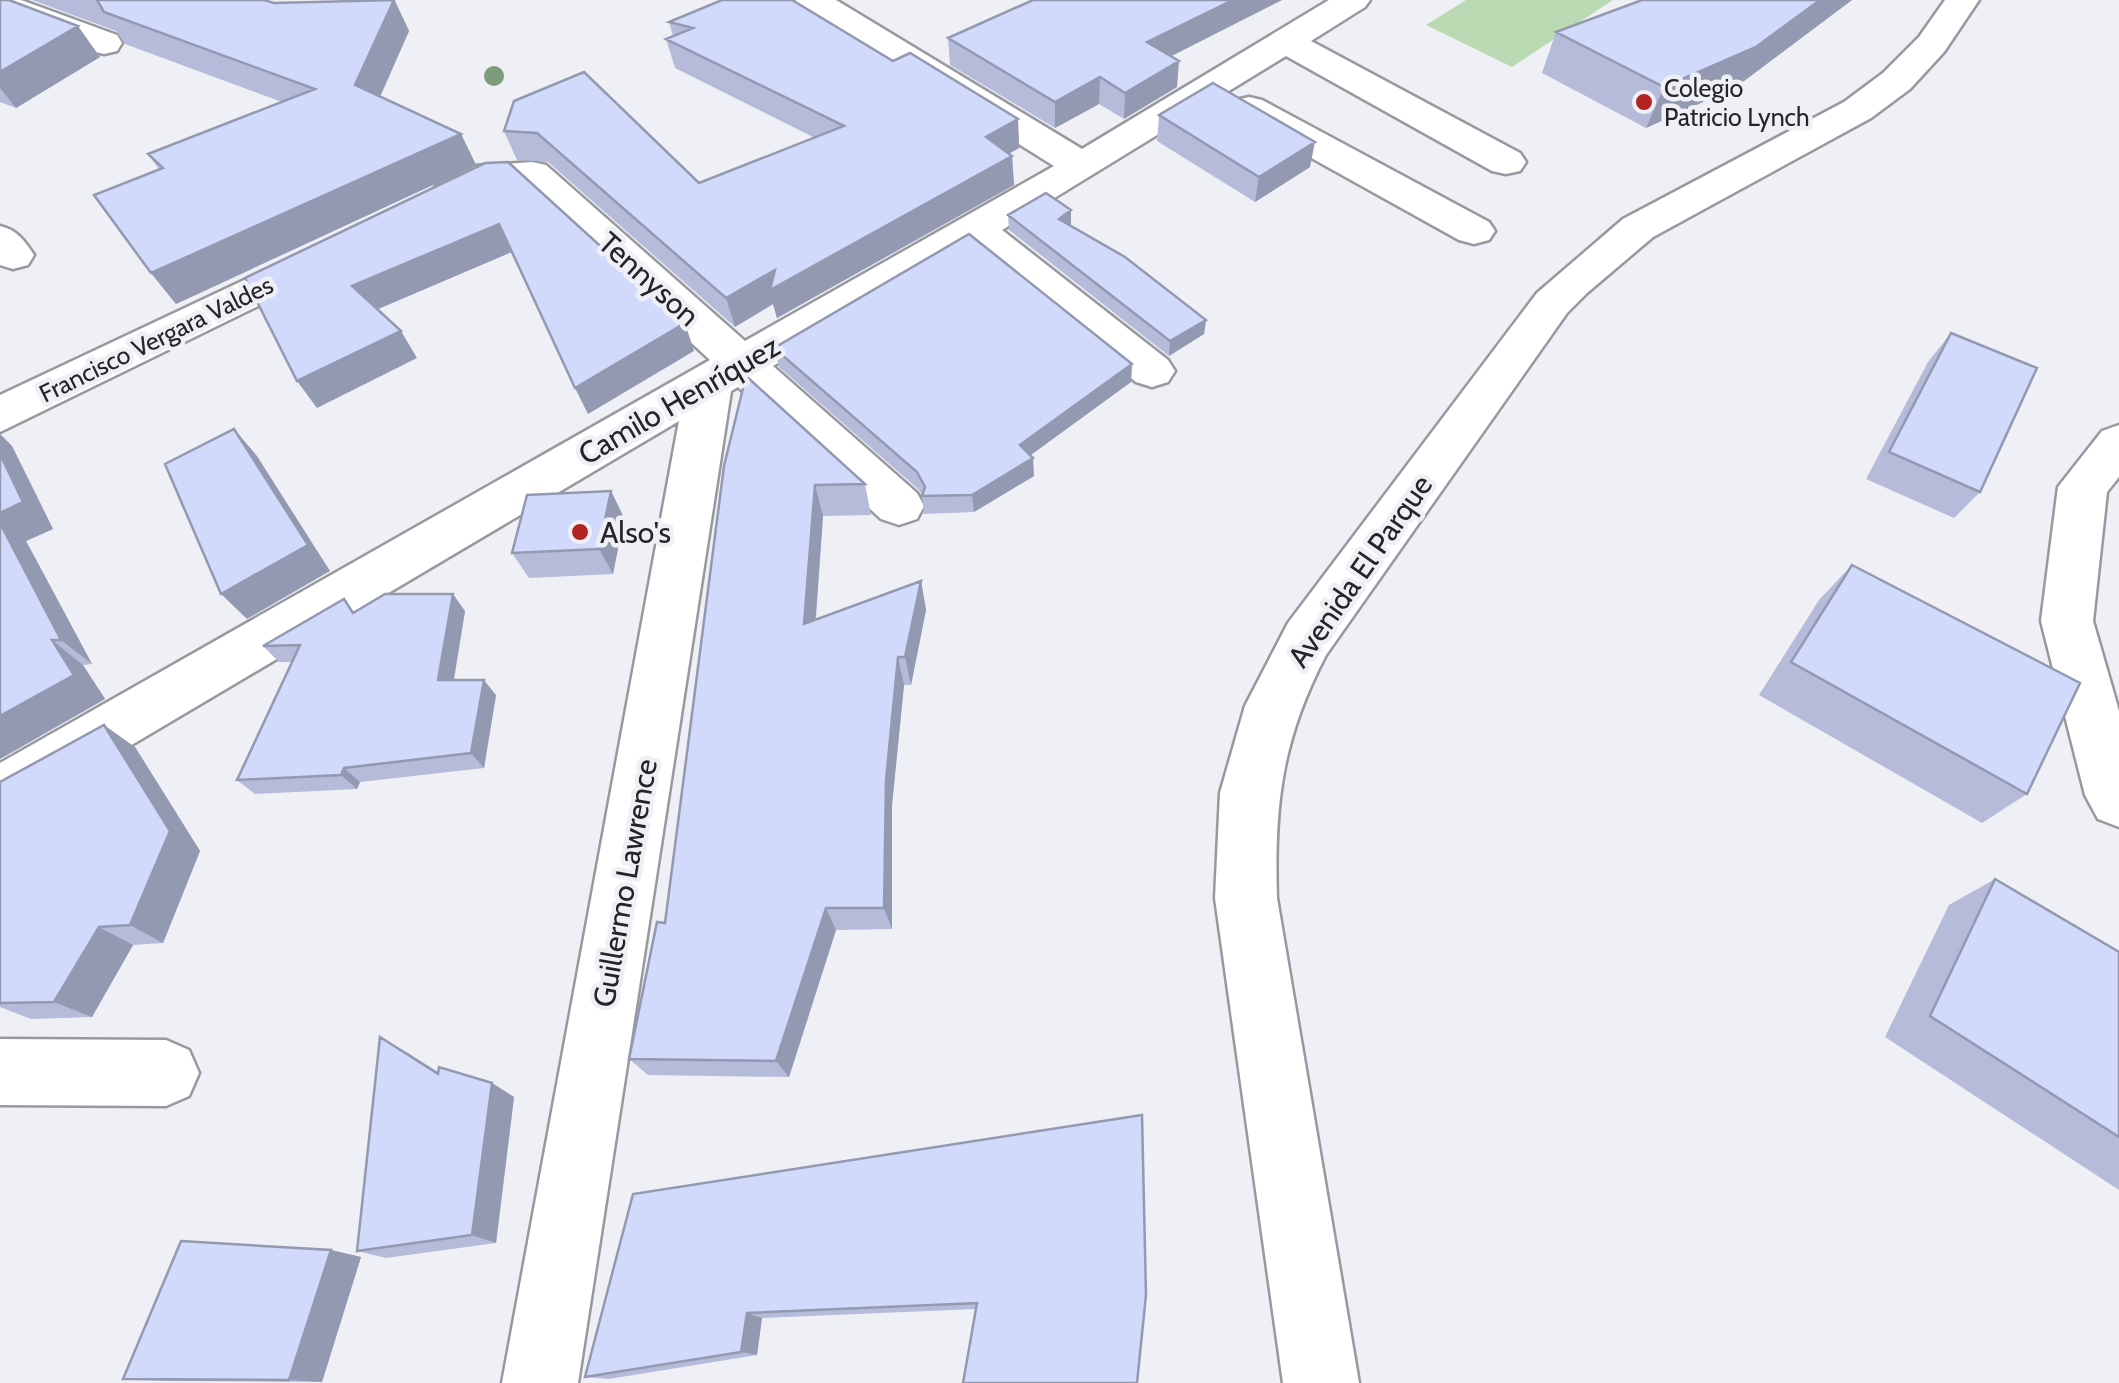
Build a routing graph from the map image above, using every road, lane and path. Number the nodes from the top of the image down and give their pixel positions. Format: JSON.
{"nodes":[{"id":1,"x":812,"y":0,"type":"edge"},
{"id":2,"x":1962,"y":0,"type":"edge"},
{"id":3,"x":0,"y":4,"type":"edge"},
{"id":4,"x":1331,"y":4,"type":"edge"},
{"id":5,"x":104,"y":42,"type":"edge"},
{"id":6,"x":1283,"y":42,"type":"junction"},
{"id":7,"x":1211,"y":88,"type":"junction"},
{"id":8,"x":1506,"y":162,"type":"dead end"},
{"id":9,"x":1082,"y":166,"type":"junction"},
{"id":10,"x":420,"y":209,"type":"edge"},
{"id":11,"x":974,"y":229,"type":"junction"},
{"id":12,"x":1474,"y":232,"type":"dead end"},
{"id":13,"x":350,"y":244,"type":"edge"},
{"id":14,"x":1152,"y":371,"type":"dead end"},
{"id":15,"x":726,"y":373,"type":"junction"},
{"id":16,"x":0,"y":416,"type":"edge"},
{"id":17,"x":2119,"y":443,"type":"edge"},
{"id":18,"x":899,"y":506,"type":"dead end"},
{"id":19,"x":0,"y":793,"type":"edge"},
{"id":20,"x":2119,"y":801,"type":"edge"},
{"id":21,"x":0,"y":1072,"type":"edge"},
{"id":22,"x":166,"y":1073,"type":"dead end"},
{"id":23,"x":540,"y":1383,"type":"edge"},
{"id":24,"x":1321,"y":1383,"type":"edge"}],
"edges":[{"from":1,"to":9,"type":"street"},
{"from":2,"to":24,"type":"street","name":"Avenida El Parque"},
{"from":3,"to":5,"type":"street"},
{"from":4,"to":6,"type":"street","name":"Camilo Henríquez"},
{"from":6,"to":7,"type":"street","name":"Camilo Henríquez"},
{"from":6,"to":8,"type":"street"},
{"from":7,"to":9,"type":"street","name":"Camilo Henríquez"},
{"from":7,"to":12,"type":"street"},
{"from":9,"to":11,"type":"street","name":"Camilo Henríquez"},
{"from":10,"to":15,"type":"street","name":"Tennyson"},
{"from":11,"to":14,"type":"street"},
{"from":11,"to":15,"type":"street","name":"Camilo Henríquez"},
{"from":13,"to":16,"type":"street","name":"Francisco Vergara Valdes"},
{"from":15,"to":18,"type":"street","name":"Tennyson"},
{"from":15,"to":19,"type":"street","name":"Camilo Henríquez"},
{"from":15,"to":23,"type":"street","name":"Guillermo Lawrence"},
{"from":17,"to":20,"type":"street"},
{"from":21,"to":22,"type":"street"}]}
